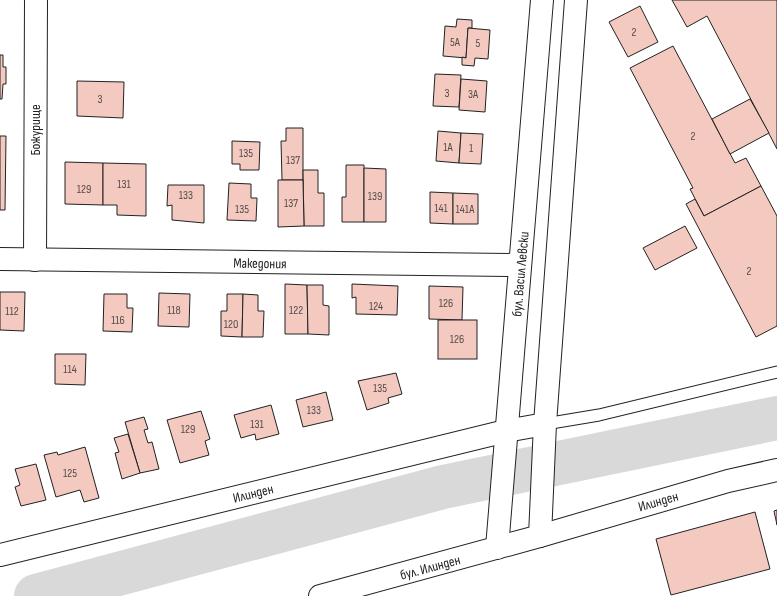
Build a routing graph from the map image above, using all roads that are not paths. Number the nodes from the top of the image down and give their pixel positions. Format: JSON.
{"nodes":[{"id":1,"x":36,"y":0,"type":"edge"},
{"id":2,"x":542,"y":0,"type":"edge"},
{"id":3,"x":576,"y":0,"type":"edge"},
{"id":4,"x":0,"y":259,"type":"edge"},
{"id":5,"x":35,"y":260,"type":"junction"},
{"id":6,"x":520,"y":265,"type":"junction"},
{"id":7,"x":777,"y":372,"type":"edge"},
{"id":8,"x":545,"y":424,"type":"junction"},
{"id":9,"x":506,"y":441,"type":"junction"},
{"id":10,"x":777,"y":470,"type":"edge"},
{"id":11,"x":540,"y":536,"type":"junction"},
{"id":12,"x":497,"y":548,"type":"junction"},
{"id":13,"x":0,"y":556,"type":"edge"},
{"id":14,"x":320,"y":596,"type":"edge"}],
"edges":[{"from":1,"to":5,"type":"main road","name":"Божурище"},
{"from":2,"to":6,"type":"main road","name":"бул. Васил Левски"},
{"from":3,"to":8,"type":"main road"},
{"from":4,"to":5,"type":"main road","name":"Македония"},
{"from":5,"to":6,"type":"main road","name":"Македония"},
{"from":6,"to":9,"type":"main road","name":"бул. Васил Левски"},
{"from":7,"to":8,"type":"lane"},
{"from":8,"to":9,"type":"main road"},
{"from":8,"to":11,"type":"main road"},
{"from":9,"to":12,"type":"main road","name":"бул. Васил Левски"},
{"from":9,"to":13,"type":"main road","name":"Илинден"},
{"from":10,"to":11,"type":"main road","name":"Илинден"},
{"from":11,"to":12,"type":"main road","name":"бул. Илинден"},
{"from":12,"to":14,"type":"main road","name":"бул. Илинден"}]}
